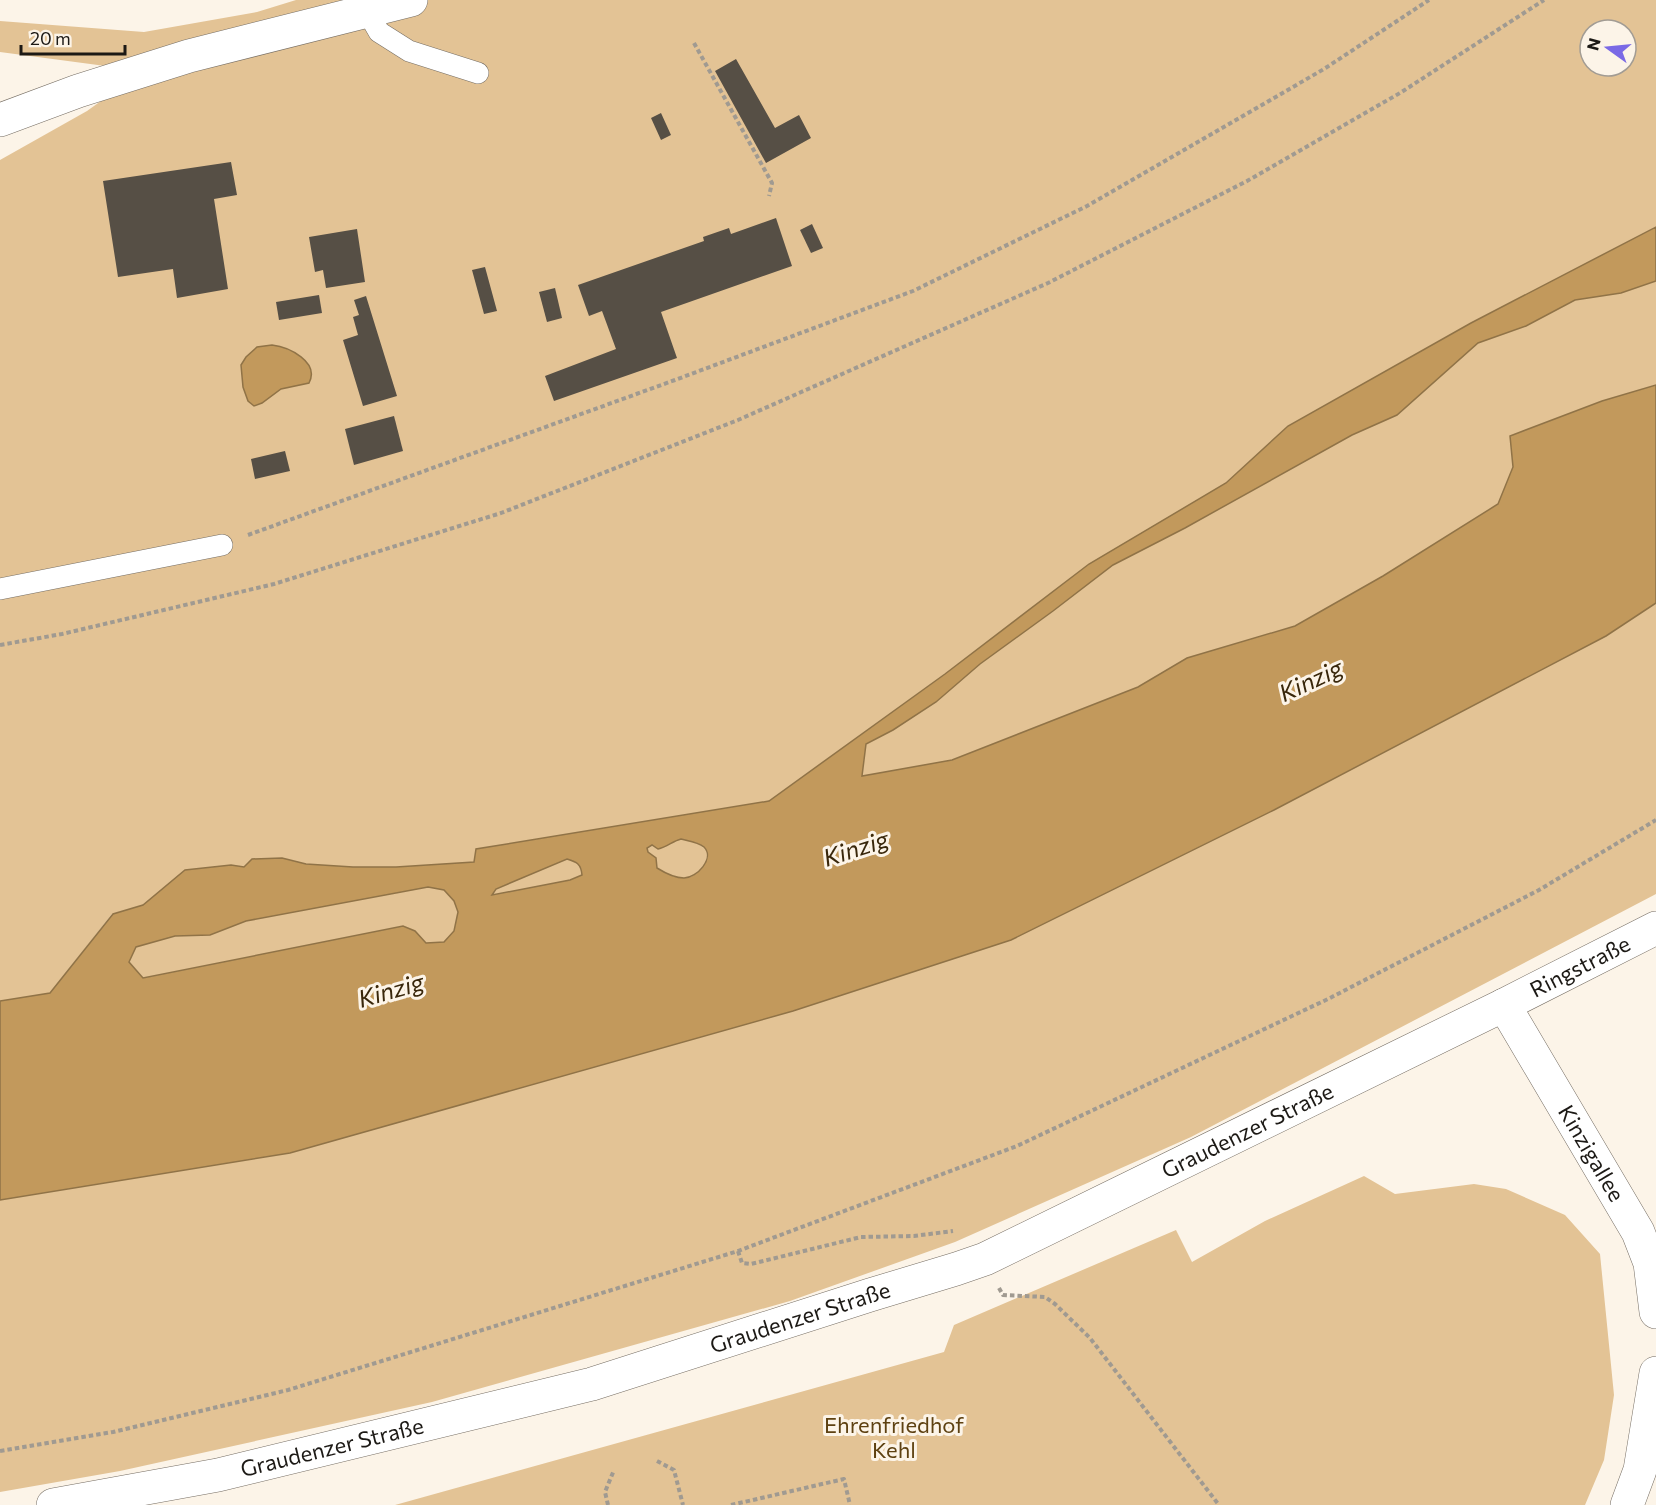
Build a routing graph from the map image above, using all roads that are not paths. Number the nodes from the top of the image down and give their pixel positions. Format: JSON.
{"nodes":[{"id":1,"x":411,"y":0,"type":"edge"},
{"id":2,"x":367,"y":11,"type":"junction"},
{"id":3,"x":478,"y":73,"type":"dead end"},
{"id":4,"x":0,"y":120,"type":"edge"},
{"id":5,"x":222,"y":545,"type":"road end"},
{"id":6,"x":0,"y":590,"type":"edge"},
{"id":7,"x":1656,"y":928,"type":"edge"},
{"id":8,"x":1504,"y":1005,"type":"junction"},
{"id":9,"x":1656,"y":1312,"type":"edge"},
{"id":10,"x":1656,"y":1373,"type":"edge"},
{"id":11,"x":53,"y":1505,"type":"edge"},
{"id":12,"x":1626,"y":1505,"type":"edge"}],
"edges":[{"from":1,"to":2,"type":"main road"},
{"from":2,"to":3,"type":"lane"},
{"from":2,"to":4,"type":"main road"},
{"from":5,"to":6,"type":"lane"},
{"from":7,"to":8,"type":"main road","name":"Ringstraße"},
{"from":8,"to":9,"type":"main road","name":"Kinzigallee"},
{"from":8,"to":11,"type":"main road","name":"Graudenzer Straße"},
{"from":10,"to":12,"type":"main road"}]}
